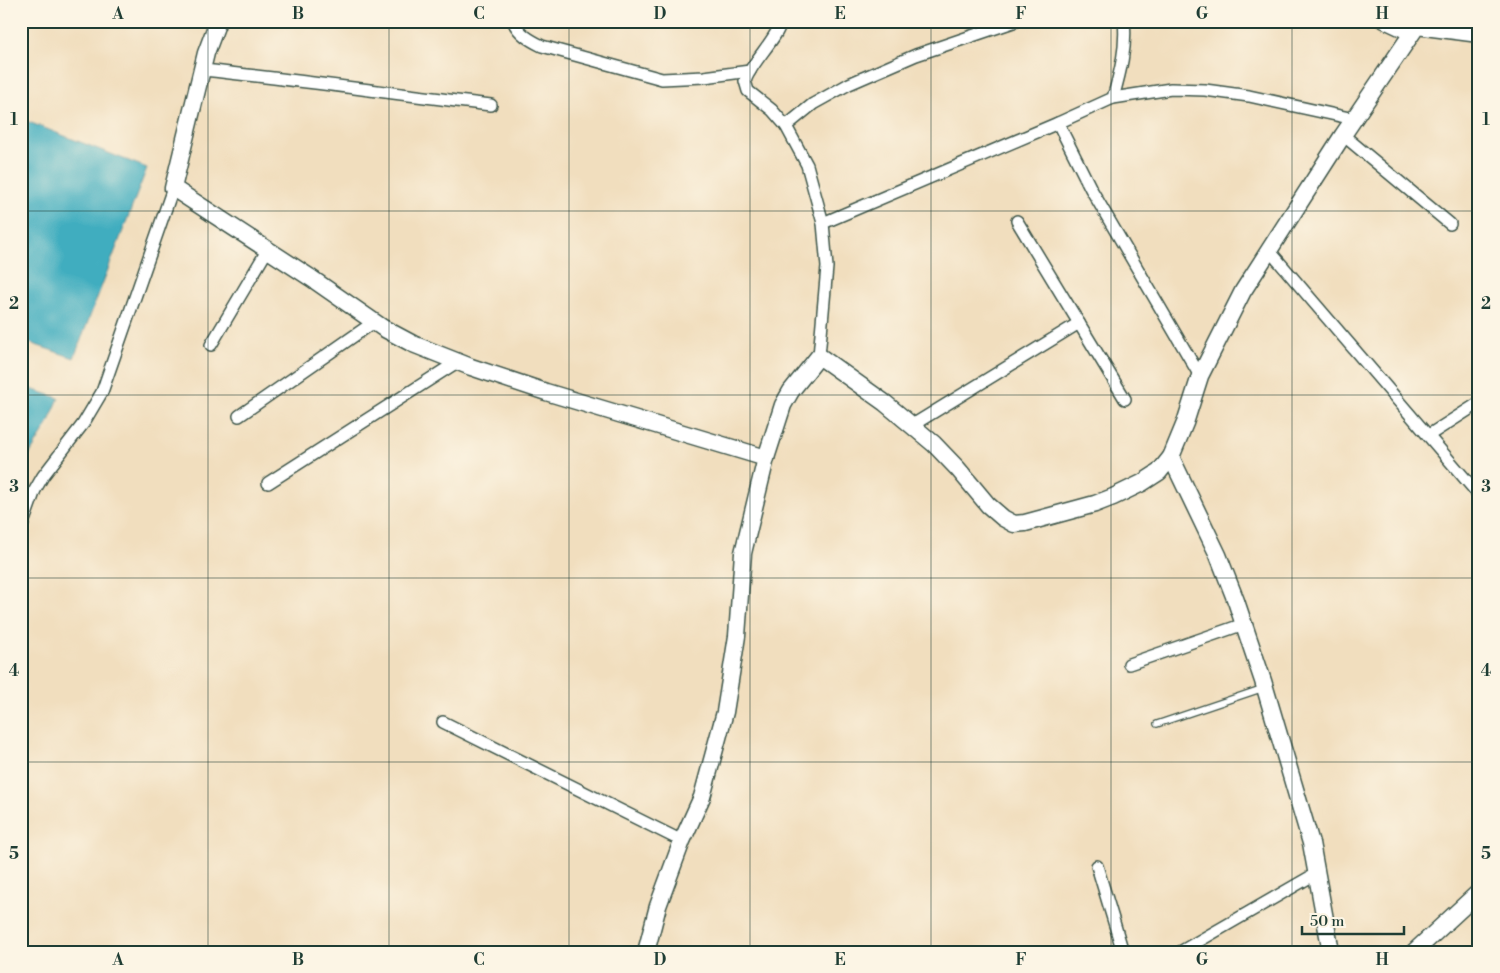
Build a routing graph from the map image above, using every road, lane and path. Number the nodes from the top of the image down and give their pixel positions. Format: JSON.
{"nodes":[{"id":1,"x":218,"y":21,"type":"edge"},
{"id":2,"x":513,"y":21,"type":"edge"},
{"id":3,"x":1016,"y":21,"type":"edge"},
{"id":4,"x":1124,"y":21,"type":"edge"},
{"id":5,"x":1380,"y":21,"type":"edge"},
{"id":6,"x":783,"y":23,"type":"edge"},
{"id":7,"x":1413,"y":27,"type":"edge"},
{"id":8,"x":1479,"y":34,"type":"edge"},
{"id":9,"x":203,"y":70,"type":"junction"},
{"id":10,"x":750,"y":70,"type":"junction"},
{"id":11,"x":1114,"y":98,"type":"junction"},
{"id":12,"x":490,"y":105,"type":"dead end"},
{"id":13,"x":1354,"y":119,"type":"junction"},
{"id":14,"x":1058,"y":124,"type":"junction"},
{"id":15,"x":786,"y":126,"type":"junction"},
{"id":16,"x":1343,"y":135,"type":"junction"},
{"id":17,"x":173,"y":188,"type":"junction"},
{"id":18,"x":1017,"y":221,"type":"dead end"},
{"id":19,"x":822,"y":223,"type":"junction"},
{"id":20,"x":1450,"y":224,"type":"dead end"},
{"id":21,"x":268,"y":249,"type":"junction"},
{"id":22,"x":1268,"y":249,"type":"junction"},
{"id":23,"x":374,"y":322,"type":"junction"},
{"id":24,"x":1078,"y":322,"type":"junction"},
{"id":25,"x":211,"y":345,"type":"dead end"},
{"id":26,"x":820,"y":356,"type":"junction"},
{"id":27,"x":457,"y":362,"type":"junction"},
{"id":28,"x":1200,"y":376,"type":"junction"},
{"id":29,"x":1125,"y":399,"type":"dead end"},
{"id":30,"x":1479,"y":404,"type":"edge"},
{"id":31,"x":239,"y":416,"type":"dead end"},
{"id":32,"x":911,"y":426,"type":"junction"},
{"id":33,"x":1429,"y":435,"type":"junction"},
{"id":34,"x":1171,"y":457,"type":"junction"},
{"id":35,"x":766,"y":458,"type":"junction"},
{"id":36,"x":268,"y":483,"type":"dead end"},
{"id":37,"x":1479,"y":495,"type":"edge"},
{"id":38,"x":21,"y":529,"type":"edge"},
{"id":39,"x":1244,"y":624,"type":"junction"},
{"id":40,"x":1129,"y":664,"type":"dead end"},
{"id":41,"x":1265,"y":688,"type":"junction"},
{"id":42,"x":442,"y":722,"type":"dead end"},
{"id":43,"x":1157,"y":724,"type":"dead end"},
{"id":44,"x":682,"y":841,"type":"junction"},
{"id":45,"x":1097,"y":866,"type":"dead end"},
{"id":46,"x":1317,"y":873,"type":"junction"},
{"id":47,"x":1479,"y":892,"type":"edge"},
{"id":48,"x":646,"y":952,"type":"edge"},
{"id":49,"x":1123,"y":952,"type":"edge"},
{"id":50,"x":1180,"y":952,"type":"edge"},
{"id":51,"x":1331,"y":952,"type":"edge"},
{"id":52,"x":1414,"y":952,"type":"edge"}],
"edges":[{"from":1,"to":9,"type":"street"},
{"from":2,"to":10,"type":"street"},
{"from":3,"to":15,"type":"street"},
{"from":4,"to":11,"type":"street"},
{"from":5,"to":7,"type":"street"},
{"from":6,"to":10,"type":"street"},
{"from":7,"to":8,"type":"street"},
{"from":7,"to":13,"type":"street"},
{"from":9,"to":12,"type":"street"},
{"from":9,"to":17,"type":"street"},
{"from":10,"to":15,"type":"street"},
{"from":11,"to":13,"type":"street"},
{"from":11,"to":14,"type":"street"},
{"from":13,"to":16,"type":"street"},
{"from":14,"to":19,"type":"street"},
{"from":14,"to":28,"type":"street"},
{"from":15,"to":19,"type":"street"},
{"from":16,"to":20,"type":"street"},
{"from":16,"to":22,"type":"street"},
{"from":17,"to":21,"type":"street"},
{"from":17,"to":38,"type":"street"},
{"from":18,"to":24,"type":"street"},
{"from":19,"to":26,"type":"street"},
{"from":21,"to":23,"type":"street"},
{"from":21,"to":25,"type":"street"},
{"from":22,"to":28,"type":"street"},
{"from":22,"to":33,"type":"street"},
{"from":23,"to":27,"type":"street"},
{"from":23,"to":31,"type":"street"},
{"from":24,"to":29,"type":"street"},
{"from":24,"to":32,"type":"street"},
{"from":26,"to":32,"type":"street"},
{"from":26,"to":35,"type":"street"},
{"from":27,"to":35,"type":"street"},
{"from":27,"to":36,"type":"street"},
{"from":28,"to":34,"type":"street"},
{"from":30,"to":33,"type":"street"},
{"from":32,"to":34,"type":"street"},
{"from":33,"to":37,"type":"street"},
{"from":34,"to":39,"type":"street"},
{"from":35,"to":44,"type":"street"},
{"from":39,"to":40,"type":"street"},
{"from":39,"to":41,"type":"street"},
{"from":41,"to":43,"type":"lane"},
{"from":41,"to":46,"type":"street"},
{"from":42,"to":44,"type":"street"},
{"from":44,"to":48,"type":"street"},
{"from":45,"to":49,"type":"street"},
{"from":46,"to":50,"type":"street"},
{"from":46,"to":51,"type":"street"},
{"from":47,"to":52,"type":"street"}]}
